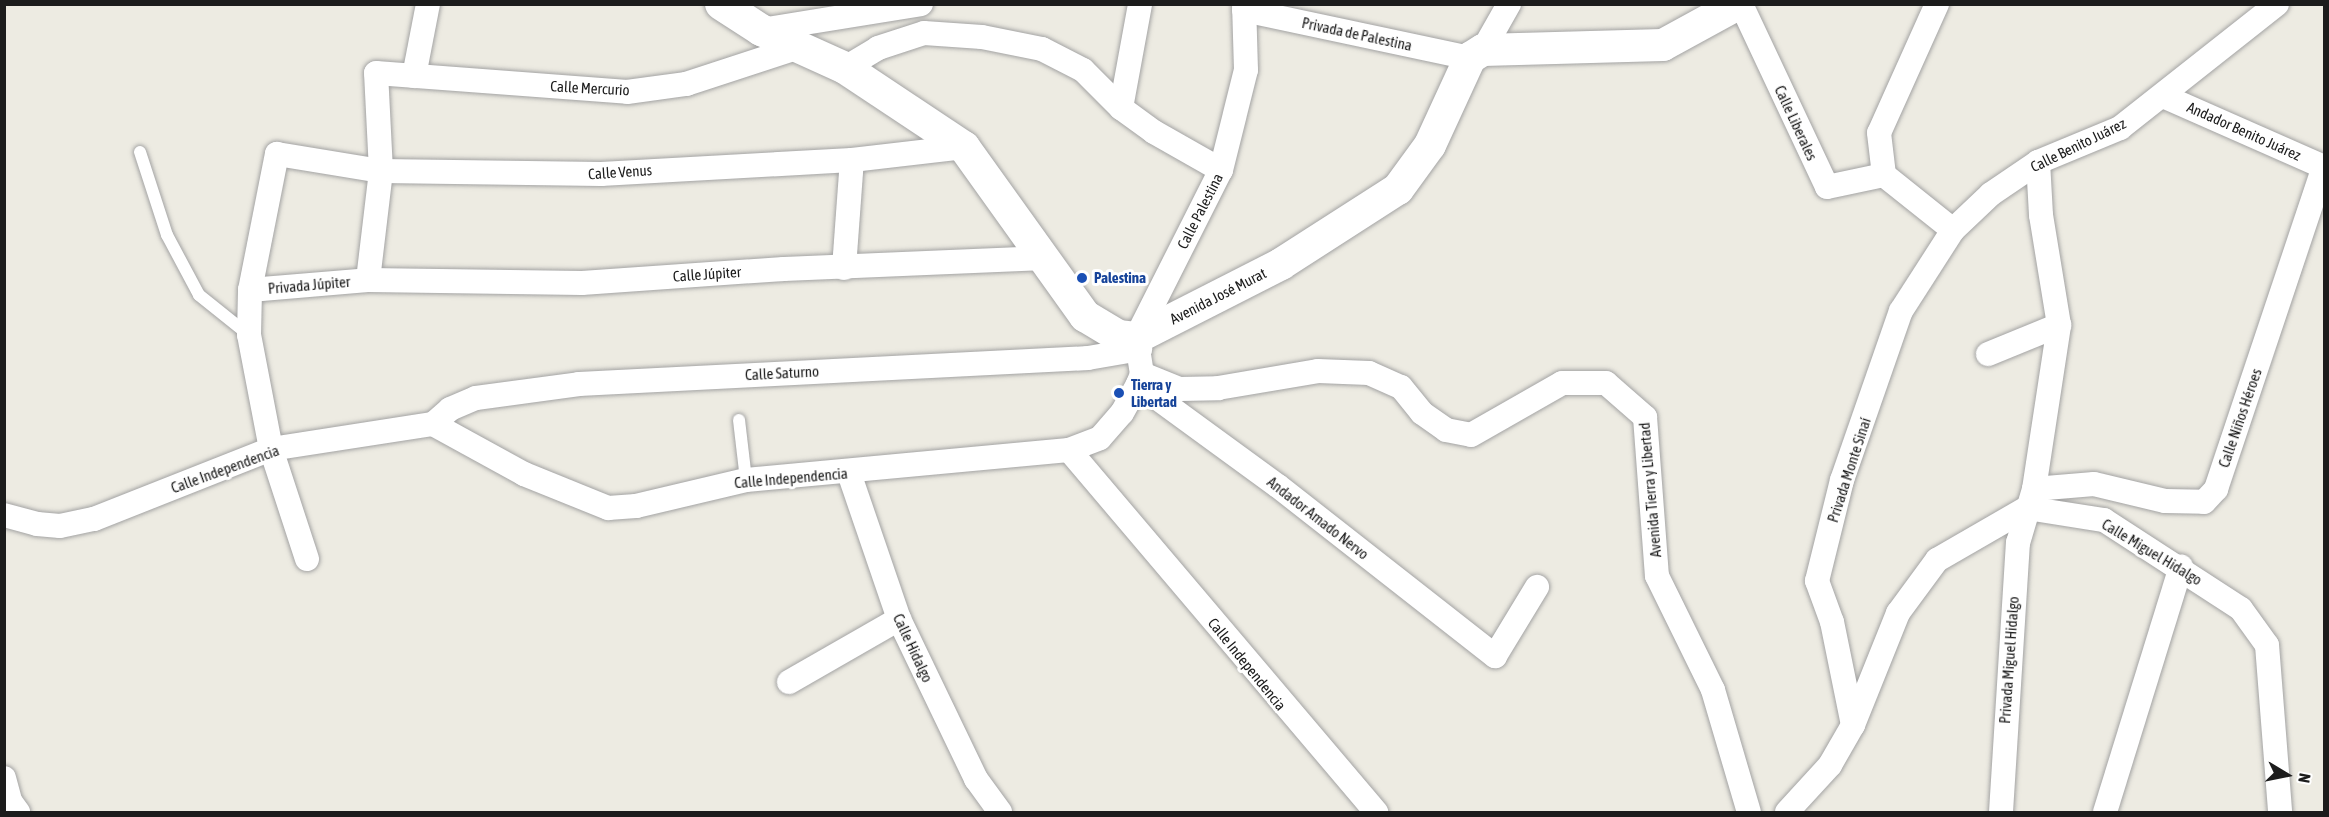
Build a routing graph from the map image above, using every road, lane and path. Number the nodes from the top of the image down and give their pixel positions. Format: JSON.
{"nodes":[{"id":1,"x":428,"y":4,"type":"edge"},
{"id":2,"x":721,"y":4,"type":"edge"},
{"id":3,"x":921,"y":4,"type":"edge"},
{"id":4,"x":1140,"y":4,"type":"edge"},
{"id":5,"x":1509,"y":4,"type":"edge"},
{"id":6,"x":1739,"y":4,"type":"edge"},
{"id":7,"x":1937,"y":4,"type":"edge"},
{"id":8,"x":2277,"y":4,"type":"edge"},
{"id":9,"x":1244,"y":7,"type":"edge"},
{"id":10,"x":761,"y":30,"type":"junction"},
{"id":11,"x":799,"y":47,"type":"junction"},
{"id":12,"x":1476,"y":54,"type":"junction"},
{"id":13,"x":845,"y":68,"type":"junction"},
{"id":14,"x":414,"y":76,"type":"junction"},
{"id":15,"x":2163,"y":96,"type":"junction"},
{"id":16,"x":1121,"y":108,"type":"junction"},
{"id":17,"x":964,"y":147,"type":"junction"},
{"id":18,"x":140,"y":152,"type":"dead end"},
{"id":19,"x":852,"y":159,"type":"junction"},
{"id":20,"x":2038,"y":162,"type":"junction"},
{"id":21,"x":2325,"y":167,"type":"edge"},
{"id":22,"x":1221,"y":170,"type":"junction"},
{"id":23,"x":381,"y":171,"type":"junction"},
{"id":24,"x":1884,"y":175,"type":"junction"},
{"id":25,"x":1953,"y":230,"type":"junction"},
{"id":26,"x":1046,"y":258,"type":"junction"},
{"id":27,"x":844,"y":268,"type":"junction"},
{"id":28,"x":368,"y":280,"type":"junction"},
{"id":29,"x":250,"y":290,"type":"junction"},
{"id":30,"x":2059,"y":325,"type":"junction"},
{"id":31,"x":249,"y":335,"type":"junction"},
{"id":32,"x":1138,"y":343,"type":"junction"},
{"id":33,"x":1988,"y":354,"type":"dead end"},
{"id":34,"x":1140,"y":379,"type":"junction"},
{"id":35,"x":739,"y":420,"type":"dead end"},
{"id":36,"x":433,"y":424,"type":"junction"},
{"id":37,"x":271,"y":449,"type":"junction"},
{"id":38,"x":1069,"y":450,"type":"junction"},
{"id":39,"x":849,"y":473,"type":"junction"},
{"id":40,"x":746,"y":480,"type":"junction"},
{"id":41,"x":2031,"y":499,"type":"junction"},
{"id":42,"x":5,"y":517,"type":"edge"},
{"id":43,"x":307,"y":560,"type":"dead end"},
{"id":44,"x":2181,"y":567,"type":"junction"},
{"id":45,"x":1537,"y":587,"type":"dead end"},
{"id":46,"x":899,"y":620,"type":"junction"},
{"id":47,"x":789,"y":682,"type":"dead end"},
{"id":48,"x":1853,"y":725,"type":"junction"},
{"id":49,"x":4,"y":778,"type":"edge"},
{"id":50,"x":18,"y":813,"type":"edge"},
{"id":51,"x":1000,"y":813,"type":"edge"},
{"id":52,"x":1376,"y":813,"type":"edge"},
{"id":53,"x":1749,"y":813,"type":"edge"},
{"id":54,"x":1787,"y":813,"type":"edge"},
{"id":55,"x":2001,"y":813,"type":"edge"},
{"id":56,"x":2104,"y":813,"type":"edge"},
{"id":57,"x":2280,"y":813,"type":"edge"}],
"edges":[{"from":1,"to":14,"type":"street"},
{"from":2,"to":10,"type":"street"},
{"from":3,"to":10,"type":"street"},
{"from":4,"to":16,"type":"street"},
{"from":5,"to":12,"type":"street"},
{"from":6,"to":12,"type":"street"},
{"from":6,"to":24,"type":"street","name":"Calle Liberales"},
{"from":7,"to":24,"type":"street"},
{"from":8,"to":15,"type":"street","name":"Calle Benito Juárez"},
{"from":9,"to":12,"type":"street","name":"Privada de Palestina"},
{"from":9,"to":22,"type":"street","name":"Calle Palestina"},
{"from":10,"to":11,"type":"street"},
{"from":11,"to":13,"type":"street"},
{"from":11,"to":14,"type":"street","name":"Calle Mercurio"},
{"from":12,"to":32,"type":"street","name":"Avenida José Murat"},
{"from":13,"to":16,"type":"street"},
{"from":13,"to":17,"type":"street"},
{"from":14,"to":23,"type":"street","name":"Calle Mercurio"},
{"from":15,"to":20,"type":"street","name":"Calle Benito Juárez"},
{"from":15,"to":21,"type":"street","name":"Andador Benito Juárez"},
{"from":16,"to":22,"type":"street"},
{"from":17,"to":19,"type":"street","name":"Calle Venus"},
{"from":17,"to":26,"type":"street"},
{"from":18,"to":31,"type":"lane"},
{"from":19,"to":23,"type":"street","name":"Calle Venus"},
{"from":19,"to":27,"type":"street"},
{"from":20,"to":25,"type":"street","name":"Calle Benito Juárez"},
{"from":20,"to":30,"type":"street","name":"Privada Miguel Hidalgo"},
{"from":21,"to":41,"type":"street","name":"Calle Niños Héroes"},
{"from":22,"to":32,"type":"street","name":"Calle Palestina"},
{"from":23,"to":28,"type":"street"},
{"from":23,"to":29,"type":"street","name":"Calle Venus"},
{"from":24,"to":25,"type":"street"},
{"from":25,"to":48,"type":"street","name":"Privada Monte Sinaí"},
{"from":26,"to":27,"type":"street","name":"Calle Júpiter"},
{"from":26,"to":32,"type":"street"},
{"from":27,"to":28,"type":"street","name":"Calle Júpiter"},
{"from":28,"to":29,"type":"street","name":"Privada Júpiter"},
{"from":29,"to":31,"type":"street"},
{"from":30,"to":33,"type":"street"},
{"from":30,"to":41,"type":"street","name":"Privada Miguel Hidalgo"},
{"from":31,"to":37,"type":"street"},
{"from":32,"to":34,"type":"street"},
{"from":32,"to":36,"type":"street","name":"Calle Saturno"},
{"from":34,"to":38,"type":"street"},
{"from":34,"to":45,"type":"street","name":"Andador Amado Nervo"},
{"from":34,"to":53,"type":"street","name":"Avenida Tierra y Libertad"},
{"from":35,"to":40,"type":"lane"},
{"from":36,"to":37,"type":"street","name":"Calle Independencia"},
{"from":36,"to":40,"type":"street","name":"Calle Independencia"},
{"from":37,"to":42,"type":"street","name":"Calle Independencia"},
{"from":37,"to":43,"type":"street"},
{"from":38,"to":39,"type":"street","name":"Calle Independencia"},
{"from":38,"to":52,"type":"street","name":"Calle Independencia"},
{"from":39,"to":40,"type":"street","name":"Calle Independencia"},
{"from":39,"to":46,"type":"street","name":"Calle Hidalgo"},
{"from":41,"to":44,"type":"street","name":"Calle Miguel Hidalgo"},
{"from":41,"to":48,"type":"street"},
{"from":41,"to":55,"type":"street","name":"Privada Miguel Hidalgo"},
{"from":44,"to":56,"type":"street"},
{"from":44,"to":57,"type":"street","name":"Calle Miguel Hidalgo"},
{"from":46,"to":47,"type":"street"},
{"from":46,"to":51,"type":"street","name":"Calle Hidalgo"},
{"from":48,"to":54,"type":"street"},
{"from":49,"to":50,"type":"street"}]}
